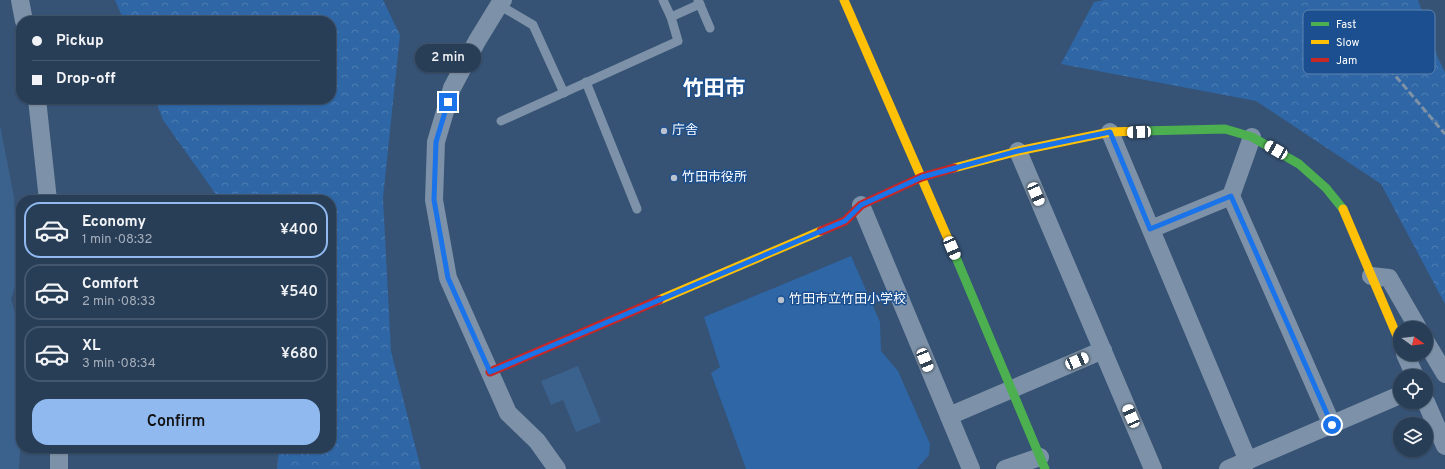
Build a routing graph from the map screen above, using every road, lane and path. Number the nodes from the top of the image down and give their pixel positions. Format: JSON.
{"nodes":[{"id":1,"x":20,"y":0,"type":"edge"},
{"id":2,"x":663,"y":0,"type":"edge"},
{"id":3,"x":844,"y":0,"type":"edge"},
{"id":4,"x":699,"y":2,"type":"edge"},
{"id":5,"x":501,"y":3,"type":"edge"},
{"id":6,"x":23,"y":16,"type":"edge"},
{"id":7,"x":671,"y":17,"type":"junction"},
{"id":8,"x":710,"y":28,"type":"dead end"},
{"id":9,"x":586,"y":82,"type":"junction"},
{"id":10,"x":564,"y":93,"type":"junction"},
{"id":11,"x":38,"y":104,"type":"edge"},
{"id":12,"x":502,"y":121,"type":"dead end"},
{"id":13,"x":1110,"y":132,"type":"junction"},
{"id":14,"x":1252,"y":137,"type":"junction"},
{"id":15,"x":1018,"y":151,"type":"junction"},
{"id":16,"x":922,"y":177,"type":"junction"},
{"id":17,"x":47,"y":195,"type":"edge"},
{"id":18,"x":1231,"y":196,"type":"junction"},
{"id":19,"x":861,"y":205,"type":"junction"},
{"id":20,"x":637,"y":209,"type":"dead end"},
{"id":21,"x":1150,"y":229,"type":"junction"},
{"id":22,"x":1371,"y":276,"type":"junction"},
{"id":23,"x":1414,"y":321,"type":"edge"},
{"id":24,"x":1393,"y":326,"type":"edge"},
{"id":25,"x":1103,"y":350,"type":"junction"},
{"id":26,"x":1433,"y":354,"type":"edge"},
{"id":27,"x":490,"y":372,"type":"junction"},
{"id":28,"x":1445,"y":374,"type":"edge"},
{"id":29,"x":1012,"y":389,"type":"junction"},
{"id":30,"x":1393,"y":399,"type":"edge"},
{"id":31,"x":1429,"y":409,"type":"edge"},
{"id":32,"x":949,"y":416,"type":"junction"},
{"id":33,"x":1332,"y":425,"type":"junction"},
{"id":34,"x":1445,"y":446,"type":"edge"},
{"id":35,"x":59,"y":453,"type":"edge"},
{"id":36,"x":1248,"y":461,"type":"junction"},
{"id":37,"x":1043,"y":463,"type":"edge"},
{"id":38,"x":59,"y":469,"type":"edge"},
{"id":39,"x":557,"y":469,"type":"edge"},
{"id":40,"x":971,"y":469,"type":"edge"},
{"id":41,"x":1005,"y":469,"type":"edge"},
{"id":42,"x":1153,"y":469,"type":"edge"},
{"id":43,"x":1228,"y":469,"type":"edge"}],
"edges":[{"from":1,"to":6,"type":"street"},
{"from":2,"to":7,"type":"lane"},
{"from":3,"to":16,"type":"street"},
{"from":4,"to":7,"type":"lane"},
{"from":4,"to":8,"type":"lane"},
{"from":5,"to":10,"type":"lane"},
{"from":5,"to":27,"type":"street"},
{"from":7,"to":9,"type":"lane"},
{"from":9,"to":10,"type":"lane"},
{"from":9,"to":20,"type":"lane"},
{"from":10,"to":12,"type":"lane"},
{"from":11,"to":17,"type":"street"},
{"from":13,"to":14,"type":"street"},
{"from":13,"to":15,"type":"street"},
{"from":13,"to":21,"type":"street"},
{"from":14,"to":18,"type":"street"},
{"from":14,"to":22,"type":"street"},
{"from":15,"to":16,"type":"street"},
{"from":15,"to":25,"type":"street"},
{"from":16,"to":19,"type":"street"},
{"from":16,"to":29,"type":"street"},
{"from":18,"to":21,"type":"street"},
{"from":18,"to":33,"type":"street"},
{"from":19,"to":27,"type":"street"},
{"from":19,"to":32,"type":"street"},
{"from":21,"to":36,"type":"street"},
{"from":22,"to":23,"type":"street"},
{"from":22,"to":24,"type":"street"},
{"from":25,"to":29,"type":"street"},
{"from":25,"to":42,"type":"street"},
{"from":26,"to":28,"type":"street"},
{"from":27,"to":39,"type":"street"},
{"from":29,"to":32,"type":"street"},
{"from":29,"to":37,"type":"street"},
{"from":30,"to":33,"type":"street"},
{"from":31,"to":34,"type":"street"},
{"from":32,"to":40,"type":"street"},
{"from":33,"to":36,"type":"street"},
{"from":35,"to":38,"type":"street"},
{"from":36,"to":43,"type":"street"},
{"from":37,"to":41,"type":"street"}]}
